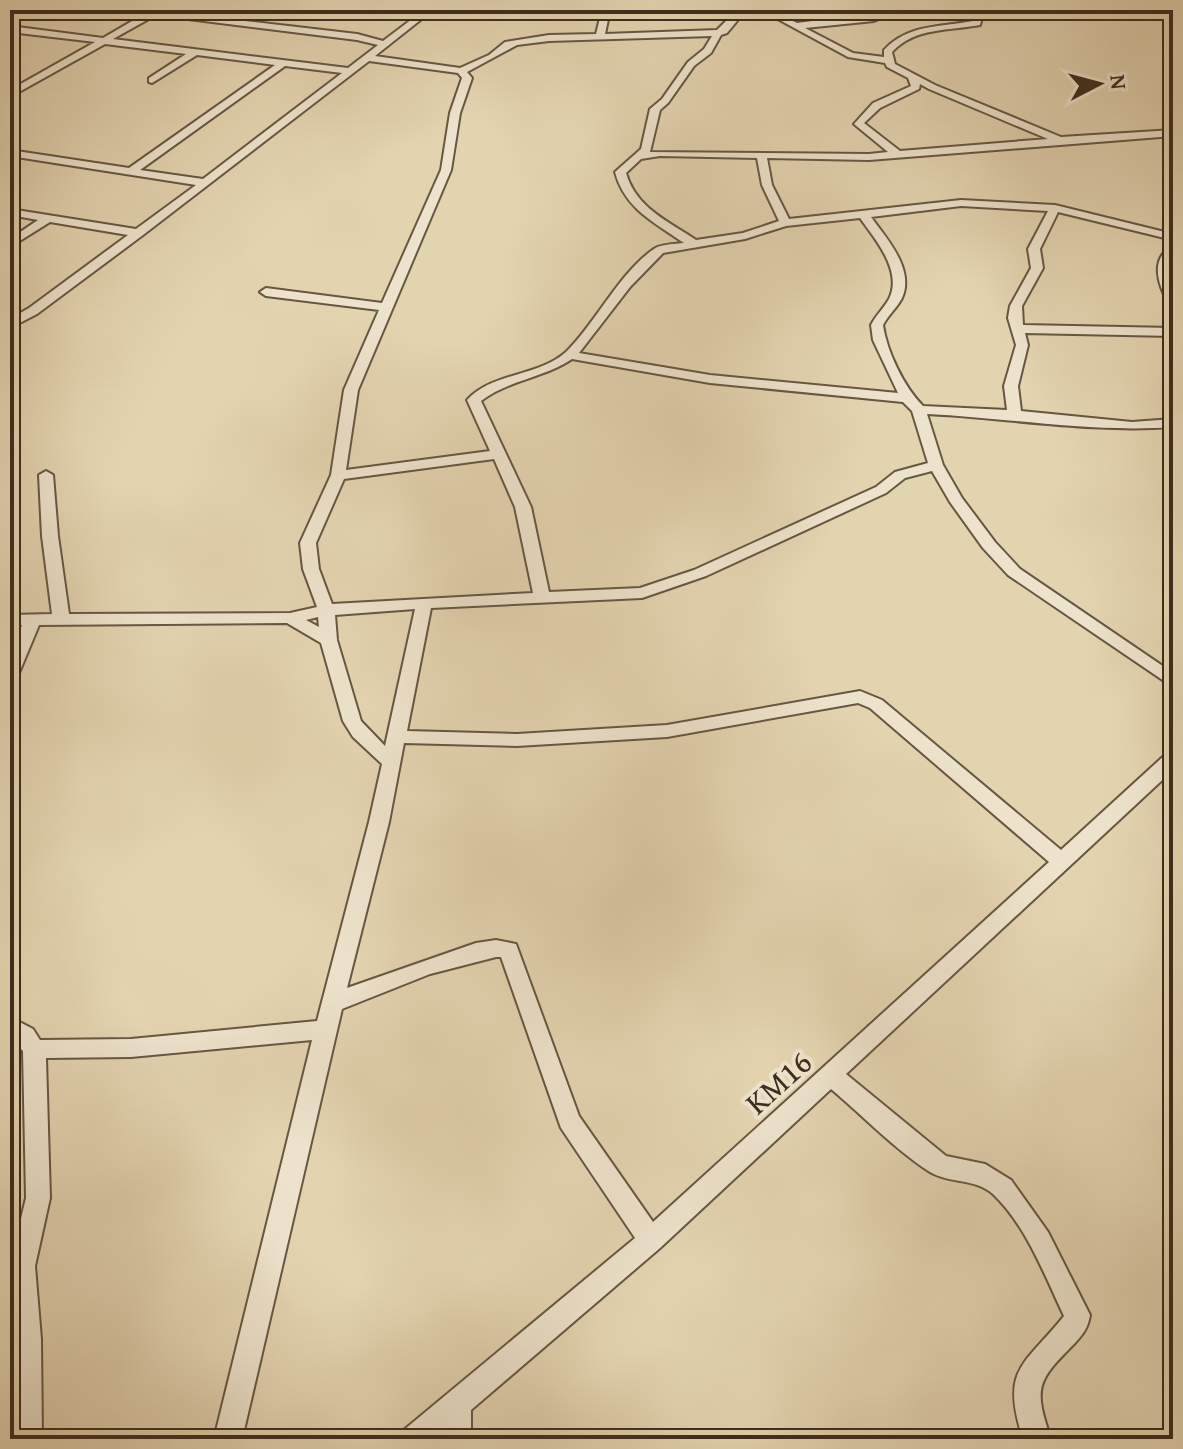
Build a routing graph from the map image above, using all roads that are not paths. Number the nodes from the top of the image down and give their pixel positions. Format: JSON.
{"nodes":[{"id":1,"x":131,"y":10,"type":"edge"},
{"id":2,"x":428,"y":10,"type":"edge"},
{"id":3,"x":606,"y":10,"type":"edge"},
{"id":4,"x":742,"y":10,"type":"edge"},
{"id":5,"x":765,"y":10,"type":"edge"},
{"id":6,"x":895,"y":10,"type":"edge"},
{"id":7,"x":980,"y":10,"type":"edge"},
{"id":8,"x":1124,"y":10,"type":"edge"},
{"id":9,"x":1173,"y":11,"type":"edge"},
{"id":10,"x":155,"y":12,"type":"edge"},
{"id":11,"x":794,"y":26,"type":"junction"},
{"id":12,"x":13,"y":31,"type":"edge"},
{"id":13,"x":718,"y":33,"type":"junction"},
{"id":14,"x":600,"y":38,"type":"junction"},
{"id":15,"x":102,"y":40,"type":"junction"},
{"id":16,"x":384,"y":44,"type":"junction"},
{"id":17,"x":195,"y":52,"type":"junction"},
{"id":18,"x":367,"y":58,"type":"junction"},
{"id":19,"x":890,"y":61,"type":"junction"},
{"id":20,"x":283,"y":63,"type":"junction"},
{"id":21,"x":349,"y":71,"type":"junction"},
{"id":22,"x":461,"y":71,"type":"junction"},
{"id":23,"x":911,"y":75,"type":"junction"},
{"id":24,"x":152,"y":80,"type":"dead end"},
{"id":25,"x":10,"y":94,"type":"edge"},
{"id":26,"x":1173,"y":133,"type":"edge"},
{"id":27,"x":1060,"y":140,"type":"junction"},
{"id":28,"x":10,"y":153,"type":"edge"},
{"id":29,"x":761,"y":154,"type":"junction"},
{"id":30,"x":898,"y":155,"type":"junction"},
{"id":31,"x":636,"y":157,"type":"junction"},
{"id":32,"x":132,"y":172,"type":"junction"},
{"id":33,"x":205,"y":183,"type":"junction"},
{"id":34,"x":1055,"y":208,"type":"junction"},
{"id":35,"x":10,"y":212,"type":"edge"},
{"id":36,"x":863,"y":214,"type":"junction"},
{"id":37,"x":48,"y":218,"type":"junction"},
{"id":38,"x":785,"y":223,"type":"junction"},
{"id":39,"x":139,"y":233,"type":"junction"},
{"id":40,"x":1173,"y":237,"type":"edge"},
{"id":41,"x":692,"y":243,"type":"junction"},
{"id":42,"x":10,"y":244,"type":"edge"},
{"id":43,"x":1173,"y":250,"type":"edge"},
{"id":44,"x":266,"y":292,"type":"dead end"},
{"id":45,"x":1173,"y":301,"type":"edge"},
{"id":46,"x":386,"y":307,"type":"junction"},
{"id":47,"x":17,"y":314,"type":"edge"},
{"id":48,"x":10,"y":324,"type":"edge"},
{"id":49,"x":1017,"y":329,"type":"junction"},
{"id":50,"x":1173,"y":332,"type":"edge"},
{"id":51,"x":570,"y":355,"type":"junction"},
{"id":52,"x":907,"y":398,"type":"junction"},
{"id":53,"x":919,"y":410,"type":"junction"},
{"id":54,"x":1014,"y":415,"type":"junction"},
{"id":55,"x":1173,"y":423,"type":"edge"},
{"id":56,"x":498,"y":454,"type":"junction"},
{"id":57,"x":936,"y":465,"type":"junction"},
{"id":58,"x":46,"y":475,"type":"dead end"},
{"id":59,"x":338,"y":475,"type":"junction"},
{"id":60,"x":542,"y":598,"type":"junction"},
{"id":61,"x":424,"y":603,"type":"junction"},
{"id":62,"x":326,"y":610,"type":"junction"},
{"id":63,"x":61,"y":618,"type":"junction"},
{"id":64,"x":290,"y":618,"type":"junction"},
{"id":65,"x":33,"y":619,"type":"junction"},
{"id":66,"x":10,"y":620,"type":"edge"},
{"id":67,"x":329,"y":640,"type":"junction"},
{"id":68,"x":10,"y":673,"type":"edge"},
{"id":69,"x":1173,"y":681,"type":"edge"},
{"id":70,"x":397,"y":737,"type":"junction"},
{"id":71,"x":1173,"y":759,"type":"edge"},
{"id":72,"x":390,"y":761,"type":"junction"},
{"id":73,"x":1061,"y":861,"type":"junction"},
{"id":74,"x":332,"y":1003,"type":"junction"},
{"id":75,"x":10,"y":1026,"type":"edge"},
{"id":76,"x":326,"y":1029,"type":"junction"},
{"id":77,"x":34,"y":1049,"type":"junction"},
{"id":78,"x":832,"y":1076,"type":"junction"},
{"id":79,"x":651,"y":1240,"type":"junction"},
{"id":80,"x":457,"y":1403,"type":"junction"},
{"id":81,"x":28,"y":1439,"type":"edge"},
{"id":82,"x":228,"y":1439,"type":"edge"},
{"id":83,"x":415,"y":1439,"type":"edge"},
{"id":84,"x":457,"y":1439,"type":"edge"},
{"id":85,"x":1037,"y":1439,"type":"edge"}],
"edges":[{"from":1,"to":10,"type":"street"},
{"from":2,"to":16,"type":"street"},
{"from":3,"to":14,"type":"street"},
{"from":4,"to":13,"type":"street"},
{"from":5,"to":11,"type":"street"},
{"from":6,"to":11,"type":"street"},
{"from":7,"to":19,"type":"street"},
{"from":8,"to":9,"type":"street"},
{"from":10,"to":15,"type":"street"},
{"from":10,"to":16,"type":"street"},
{"from":11,"to":19,"type":"street"},
{"from":12,"to":15,"type":"street"},
{"from":13,"to":14,"type":"street"},
{"from":13,"to":31,"type":"street"},
{"from":14,"to":22,"type":"street"},
{"from":15,"to":17,"type":"street"},
{"from":15,"to":25,"type":"street"},
{"from":16,"to":18,"type":"street"},
{"from":17,"to":20,"type":"street"},
{"from":17,"to":24,"type":"street"},
{"from":18,"to":21,"type":"street"},
{"from":18,"to":22,"type":"street"},
{"from":19,"to":23,"type":"street"},
{"from":20,"to":21,"type":"street"},
{"from":20,"to":32,"type":"street"},
{"from":21,"to":33,"type":"street"},
{"from":22,"to":46,"type":"street"},
{"from":23,"to":27,"type":"street"},
{"from":23,"to":30,"type":"street"},
{"from":26,"to":27,"type":"street"},
{"from":27,"to":30,"type":"street"},
{"from":28,"to":32,"type":"street"},
{"from":29,"to":30,"type":"street"},
{"from":29,"to":31,"type":"street"},
{"from":29,"to":38,"type":"street"},
{"from":31,"to":41,"type":"street"},
{"from":32,"to":33,"type":"street"},
{"from":33,"to":39,"type":"street"},
{"from":34,"to":36,"type":"street"},
{"from":34,"to":40,"type":"street"},
{"from":34,"to":49,"type":"street"},
{"from":35,"to":37,"type":"street"},
{"from":36,"to":38,"type":"street"},
{"from":36,"to":52,"type":"street"},
{"from":37,"to":39,"type":"street"},
{"from":37,"to":42,"type":"street"},
{"from":38,"to":41,"type":"street"},
{"from":39,"to":47,"type":"street"},
{"from":41,"to":51,"type":"street"},
{"from":43,"to":45,"type":"street"},
{"from":44,"to":46,"type":"street"},
{"from":46,"to":59,"type":"street"},
{"from":47,"to":48,"type":"street"},
{"from":49,"to":50,"type":"street"},
{"from":49,"to":54,"type":"street"},
{"from":51,"to":52,"type":"street"},
{"from":51,"to":56,"type":"street"},
{"from":52,"to":53,"type":"street"},
{"from":53,"to":54,"type":"street"},
{"from":53,"to":57,"type":"street"},
{"from":54,"to":55,"type":"street"},
{"from":56,"to":59,"type":"street"},
{"from":56,"to":60,"type":"street"},
{"from":57,"to":60,"type":"street"},
{"from":57,"to":69,"type":"street"},
{"from":58,"to":63,"type":"street"},
{"from":59,"to":62,"type":"street"},
{"from":60,"to":61,"type":"street"},
{"from":61,"to":62,"type":"street"},
{"from":61,"to":70,"type":"street"},
{"from":62,"to":64,"type":"street"},
{"from":62,"to":67,"type":"street"},
{"from":63,"to":64,"type":"street"},
{"from":63,"to":65,"type":"street"},
{"from":64,"to":67,"type":"street"},
{"from":65,"to":66,"type":"street"},
{"from":65,"to":68,"type":"street"},
{"from":67,"to":72,"type":"street"},
{"from":70,"to":72,"type":"street"},
{"from":70,"to":73,"type":"street"},
{"from":71,"to":73,"type":"street","name":"KM16"},
{"from":72,"to":74,"type":"street"},
{"from":73,"to":78,"type":"street","name":"KM16"},
{"from":74,"to":76,"type":"street"},
{"from":74,"to":79,"type":"street"},
{"from":75,"to":77,"type":"street"},
{"from":76,"to":77,"type":"street"},
{"from":76,"to":82,"type":"street"},
{"from":77,"to":81,"type":"street"},
{"from":78,"to":79,"type":"street","name":"KM16"},
{"from":78,"to":85,"type":"street"},
{"from":79,"to":80,"type":"street","name":"KM16"},
{"from":80,"to":83,"type":"street","name":"KM16"},
{"from":80,"to":84,"type":"street"}]}
